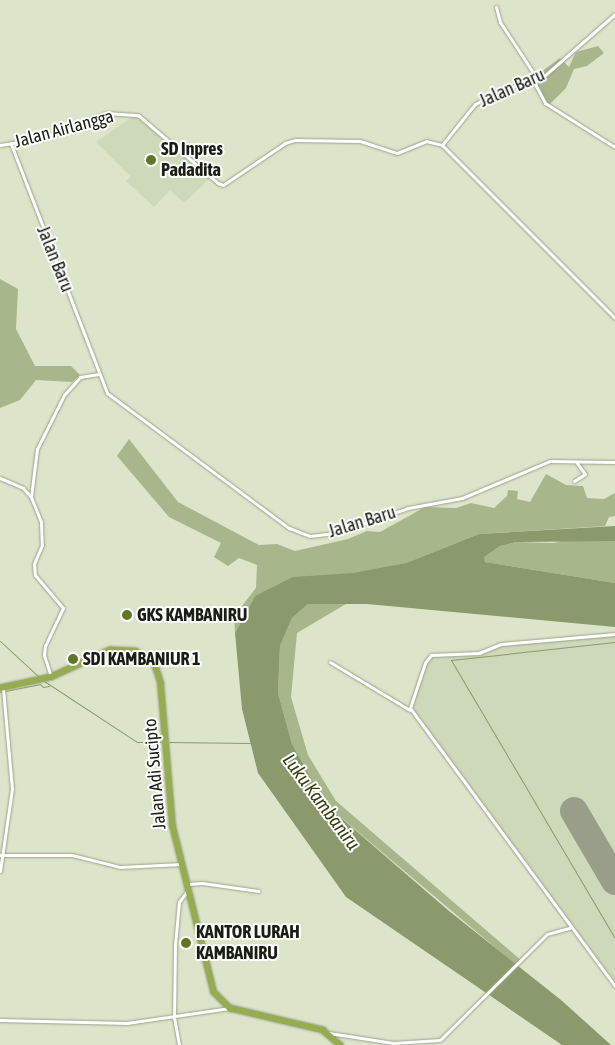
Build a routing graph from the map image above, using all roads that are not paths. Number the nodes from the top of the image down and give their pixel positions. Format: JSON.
{"nodes":[{"id":1,"x":496,"y":7,"type":"dead end"},
{"id":2,"x":615,"y":14,"type":"edge"},
{"id":3,"x":536,"y":81,"type":"junction"},
{"id":4,"x":11,"y":144,"type":"junction"},
{"id":5,"x":0,"y":145,"type":"edge"},
{"id":6,"x":442,"y":145,"type":"junction"},
{"id":7,"x":615,"y":147,"type":"edge"},
{"id":8,"x":615,"y":318,"type":"edge"},
{"id":9,"x":98,"y":374,"type":"junction"},
{"id":10,"x":576,"y":462,"type":"junction"},
{"id":11,"x":615,"y":462,"type":"edge"},
{"id":12,"x":0,"y":478,"type":"edge"},
{"id":13,"x":574,"y":481,"type":"dead end"},
{"id":14,"x":31,"y":497,"type":"junction"},
{"id":15,"x":615,"y":634,"type":"edge"},
{"id":16,"x":330,"y":662,"type":"dead end"},
{"id":17,"x":49,"y":678,"type":"junction"},
{"id":18,"x":2,"y":689,"type":"edge"},
{"id":19,"x":410,"y":710,"type":"junction"},
{"id":20,"x":2,"y":855,"type":"edge"},
{"id":21,"x":183,"y":864,"type":"junction"},
{"id":22,"x":0,"y":871,"type":"edge"},
{"id":23,"x":188,"y":887,"type":"junction"},
{"id":24,"x":258,"y":891,"type":"dead end"},
{"id":25,"x":570,"y":928,"type":"junction"},
{"id":26,"x":615,"y":986,"type":"edge"},
{"id":27,"x":230,"y":1008,"type":"junction"},
{"id":28,"x":174,"y":1018,"type":"junction"},
{"id":29,"x":0,"y":1020,"type":"edge"},
{"id":30,"x":329,"y":1033,"type":"junction"},
{"id":31,"x":179,"y":1045,"type":"edge"},
{"id":32,"x":340,"y":1045,"type":"edge"}],
"edges":[{"from":1,"to":3,"type":"street"},
{"from":2,"to":3,"type":"street","name":"Jalan Baru"},
{"from":3,"to":6,"type":"street","name":"Jalan Baru"},
{"from":3,"to":7,"type":"street"},
{"from":4,"to":5,"type":"street","name":"Jalan Airlangga"},
{"from":4,"to":6,"type":"street","name":"Jalan Airlangga"},
{"from":4,"to":9,"type":"street","name":"Jalan Baru"},
{"from":6,"to":8,"type":"street"},
{"from":9,"to":10,"type":"street","name":"Jalan Baru"},
{"from":9,"to":14,"type":"street"},
{"from":10,"to":11,"type":"street","name":"Jalan Baru"},
{"from":10,"to":13,"type":"street"},
{"from":12,"to":14,"type":"street"},
{"from":14,"to":17,"type":"street"},
{"from":15,"to":19,"type":"street"},
{"from":16,"to":19,"type":"street"},
{"from":17,"to":18,"type":"highway"},
{"from":17,"to":21,"type":"highway","name":"Jalan Adi Sucipto"},
{"from":18,"to":20,"type":"street"},
{"from":19,"to":25,"type":"street"},
{"from":20,"to":21,"type":"street"},
{"from":20,"to":22,"type":"street"},
{"from":21,"to":23,"type":"highway","name":"Jalan Adi Sucipto"},
{"from":23,"to":24,"type":"street"},
{"from":23,"to":27,"type":"highway","name":"Jalan Adi Sucipto"},
{"from":23,"to":28,"type":"street"},
{"from":25,"to":26,"type":"street"},
{"from":25,"to":30,"type":"street"},
{"from":27,"to":28,"type":"street"},
{"from":27,"to":30,"type":"highway"},
{"from":28,"to":29,"type":"street"},
{"from":28,"to":31,"type":"street"},
{"from":30,"to":32,"type":"highway"}]}
